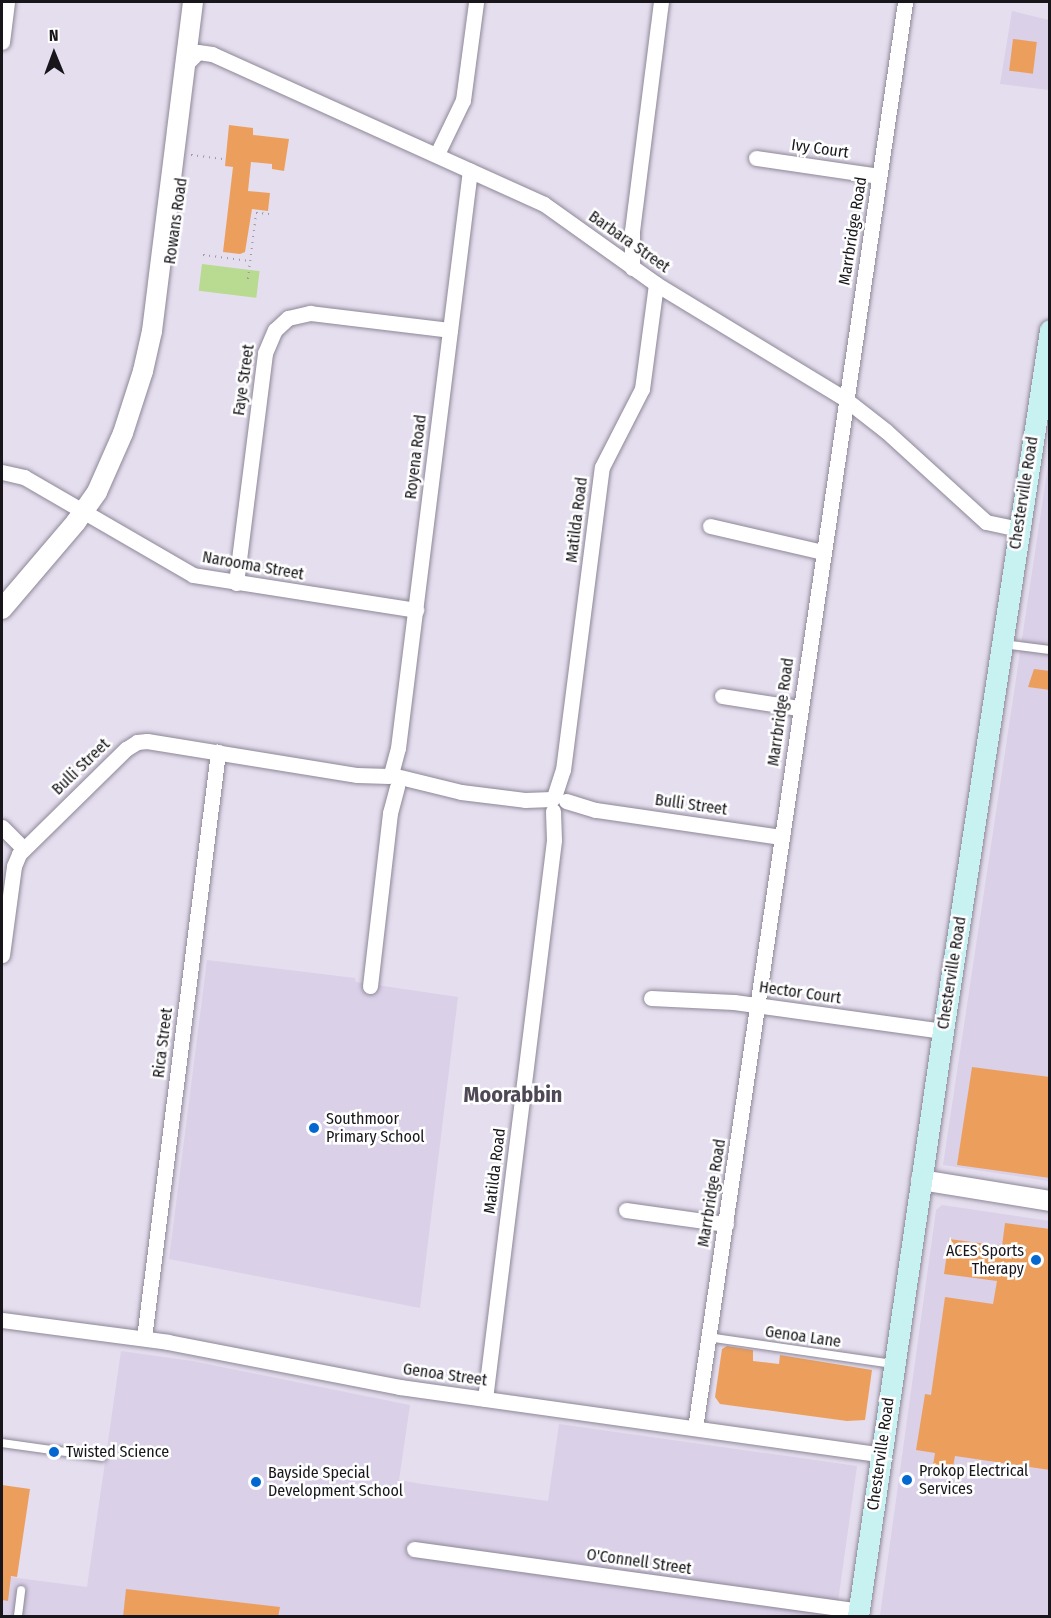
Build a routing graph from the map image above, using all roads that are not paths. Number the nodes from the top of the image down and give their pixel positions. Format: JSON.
{"nodes":[{"id":1,"x":193,"y":2,"type":"edge"},
{"id":2,"x":205,"y":2,"type":"edge"},
{"id":3,"x":476,"y":2,"type":"edge"},
{"id":4,"x":661,"y":2,"type":"edge"},
{"id":5,"x":905,"y":2,"type":"edge"},
{"id":6,"x":4,"y":10,"type":"edge"},
{"id":7,"x":2,"y":42,"type":"edge"},
{"id":8,"x":192,"y":59,"type":"junction"},
{"id":9,"x":437,"y":154,"type":"junction"},
{"id":10,"x":756,"y":158,"type":"dead end"},
{"id":11,"x":470,"y":170,"type":"junction"},
{"id":12,"x":879,"y":176,"type":"junction"},
{"id":13,"x":173,"y":208,"type":"junction"},
{"id":14,"x":632,"y":231,"type":"junction"},
{"id":15,"x":592,"y":239,"type":"junction"},
{"id":16,"x":632,"y":268,"type":"junction"},
{"id":17,"x":656,"y":284,"type":"junction"},
{"id":18,"x":450,"y":330,"type":"junction"},
{"id":19,"x":1050,"y":330,"type":"edge"},
{"id":20,"x":845,"y":399,"type":"junction"},
{"id":21,"x":2,"y":472,"type":"edge"},
{"id":22,"x":84,"y":511,"type":"junction"},
{"id":23,"x":710,"y":526,"type":"dead end"},
{"id":24,"x":1019,"y":529,"type":"junction"},
{"id":25,"x":823,"y":552,"type":"junction"},
{"id":26,"x":236,"y":583,"type":"junction"},
{"id":27,"x":2,"y":609,"type":"edge"},
{"id":28,"x":416,"y":610,"type":"junction"},
{"id":29,"x":1001,"y":644,"type":"junction"},
{"id":30,"x":1050,"y":650,"type":"edge"},
{"id":31,"x":722,"y":696,"type":"dead end"},
{"id":32,"x":799,"y":708,"type":"junction"},
{"id":33,"x":218,"y":752,"type":"junction"},
{"id":34,"x":394,"y":781,"type":"junction"},
{"id":35,"x":558,"y":805,"type":"junction"},
{"id":36,"x":2,"y":827,"type":"edge"},
{"id":37,"x":782,"y":837,"type":"junction"},
{"id":38,"x":23,"y":848,"type":"junction"},
{"id":39,"x":2,"y":955,"type":"edge"},
{"id":40,"x":370,"y":986,"type":"dead end"},
{"id":41,"x":651,"y":998,"type":"dead end"},
{"id":42,"x":758,"y":1006,"type":"junction"},
{"id":43,"x":943,"y":1031,"type":"junction"},
{"id":44,"x":921,"y":1180,"type":"junction"},
{"id":45,"x":1050,"y":1201,"type":"edge"},
{"id":46,"x":626,"y":1210,"type":"dead end"},
{"id":47,"x":726,"y":1224,"type":"junction"},
{"id":48,"x":3,"y":1319,"type":"edge"},
{"id":49,"x":708,"y":1337,"type":"junction"},
{"id":50,"x":144,"y":1338,"type":"junction"},
{"id":51,"x":894,"y":1364,"type":"junction"},
{"id":52,"x":485,"y":1399,"type":"junction"},
{"id":53,"x":695,"y":1428,"type":"junction"},
{"id":54,"x":2,"y":1443,"type":"edge"},
{"id":55,"x":881,"y":1455,"type":"junction"},
{"id":56,"x":102,"y":1457,"type":"dead end"},
{"id":57,"x":414,"y":1549,"type":"dead end"},
{"id":58,"x":21,"y":1590,"type":"dead end"},
{"id":59,"x":859,"y":1614,"type":"edge"},
{"id":60,"x":18,"y":1617,"type":"edge"}],
"edges":[{"from":1,"to":8,"type":"street","name":"Rowans Road"},
{"from":2,"to":8,"type":"street","name":"Rowans Road"},
{"from":3,"to":9,"type":"street"},
{"from":4,"to":14,"type":"street"},
{"from":5,"to":12,"type":"street","name":"Marrbridge Road"},
{"from":6,"to":7,"type":"street"},
{"from":8,"to":9,"type":"street","name":"Barbara Street"},
{"from":8,"to":13,"type":"street","name":"Rowans Road"},
{"from":8,"to":13,"type":"street","name":"Rowans Road"},
{"from":9,"to":11,"type":"street","name":"Barbara Street"},
{"from":10,"to":12,"type":"street","name":"Ivy Court"},
{"from":11,"to":15,"type":"street","name":"Barbara Street"},
{"from":11,"to":18,"type":"street","name":"Royena Road"},
{"from":12,"to":20,"type":"street","name":"Marrbridge Road"},
{"from":13,"to":22,"type":"street","name":"Rowans Road"},
{"from":14,"to":15,"type":"street"},
{"from":14,"to":16,"type":"street"},
{"from":15,"to":16,"type":"street","name":"Barbara Street"},
{"from":16,"to":17,"type":"street","name":"Barbara Street"},
{"from":17,"to":20,"type":"street","name":"Barbara Street"},
{"from":17,"to":35,"type":"street","name":"Matilda Road"},
{"from":18,"to":26,"type":"street","name":"Faye Street"},
{"from":18,"to":28,"type":"street","name":"Royena Road"},
{"from":19,"to":24,"type":"main road","name":"Chesterville Road"},
{"from":20,"to":24,"type":"street","name":"Barbara Street"},
{"from":20,"to":25,"type":"street","name":"Marrbridge Road"},
{"from":21,"to":22,"type":"street","name":"Narooma Street"},
{"from":22,"to":26,"type":"street","name":"Narooma Street"},
{"from":22,"to":27,"type":"street","name":"Rowans Road"},
{"from":23,"to":25,"type":"street"},
{"from":24,"to":29,"type":"main road","name":"Chesterville Road"},
{"from":25,"to":32,"type":"street","name":"Marrbridge Road"},
{"from":26,"to":28,"type":"street","name":"Narooma Street"},
{"from":28,"to":34,"type":"street","name":"Royena Road"},
{"from":29,"to":30,"type":"lane"},
{"from":29,"to":43,"type":"main road","name":"Chesterville Road"},
{"from":31,"to":32,"type":"street"},
{"from":32,"to":37,"type":"street","name":"Marrbridge Road"},
{"from":33,"to":34,"type":"street","name":"Bulli Street"},
{"from":33,"to":38,"type":"street","name":"Bulli Street"},
{"from":33,"to":50,"type":"street","name":"Rica Street"},
{"from":34,"to":35,"type":"street","name":"Bulli Street"},
{"from":34,"to":40,"type":"street","name":"Royena Road"},
{"from":35,"to":37,"type":"street","name":"Bulli Street"},
{"from":35,"to":52,"type":"street","name":"Matilda Road"},
{"from":36,"to":38,"type":"street"},
{"from":37,"to":42,"type":"street","name":"Marrbridge Road"},
{"from":38,"to":39,"type":"street","name":"Bulli Street"},
{"from":41,"to":42,"type":"street","name":"Hector Court"},
{"from":42,"to":43,"type":"street","name":"Hector Court"},
{"from":42,"to":47,"type":"street","name":"Marrbridge Road"},
{"from":43,"to":44,"type":"main road","name":"Chesterville Road"},
{"from":44,"to":45,"type":"street"},
{"from":44,"to":51,"type":"main road","name":"Chesterville Road"},
{"from":46,"to":47,"type":"street"},
{"from":47,"to":49,"type":"street","name":"Marrbridge Road"},
{"from":48,"to":50,"type":"street","name":"Genoa Street"},
{"from":49,"to":51,"type":"lane","name":"Genoa Lane"},
{"from":49,"to":53,"type":"street","name":"Marrbridge Road"},
{"from":50,"to":52,"type":"street","name":"Genoa Street"},
{"from":51,"to":55,"type":"main road","name":"Chesterville Road"},
{"from":52,"to":53,"type":"street","name":"Genoa Street"},
{"from":53,"to":55,"type":"street","name":"Genoa Street"},
{"from":54,"to":56,"type":"lane"},
{"from":55,"to":59,"type":"main road","name":"Chesterville Road"},
{"from":57,"to":59,"type":"street","name":"O'Connell Street"},
{"from":58,"to":60,"type":"lane"}]}
